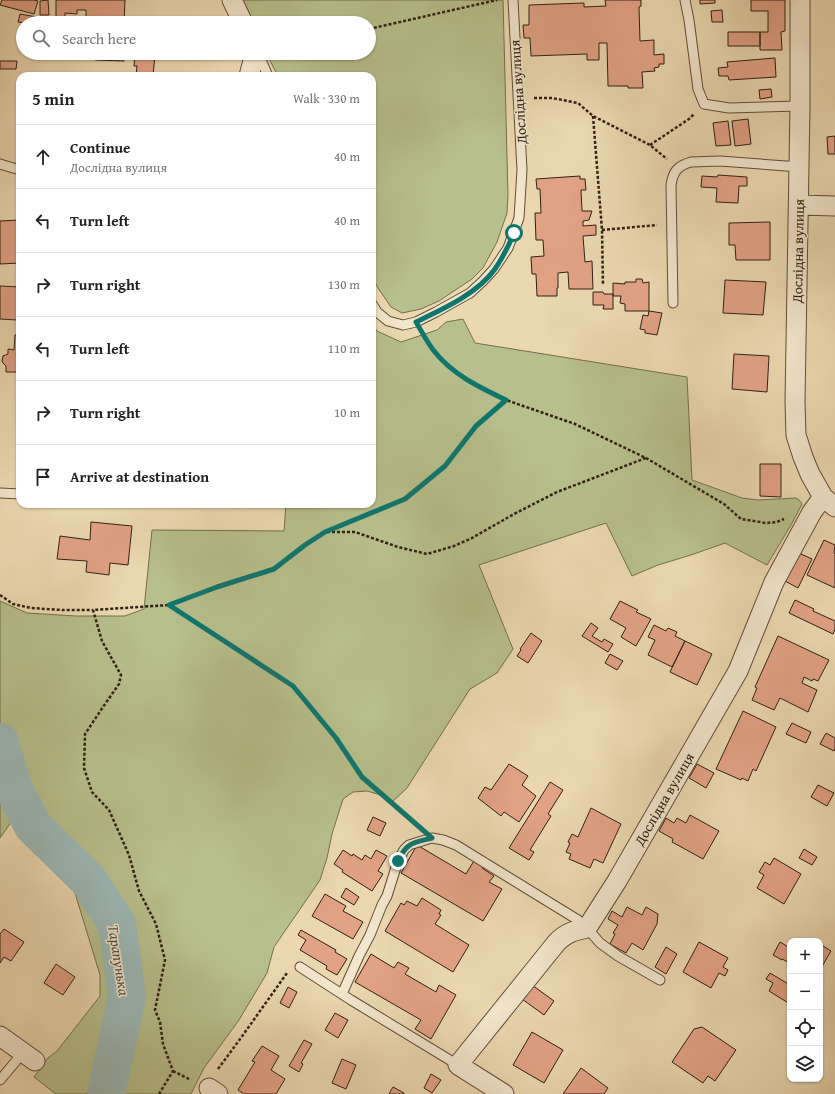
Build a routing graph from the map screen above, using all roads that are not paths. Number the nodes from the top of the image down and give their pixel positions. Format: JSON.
{"nodes":[{"id":1,"x":232,"y":0,"type":"edge"},
{"id":2,"x":513,"y":0,"type":"edge"},
{"id":3,"x":685,"y":0,"type":"edge"},
{"id":4,"x":800,"y":0,"type":"edge"},
{"id":5,"x":240,"y":16,"type":"edge"},
{"id":6,"x":255,"y":60,"type":"edge"},
{"id":7,"x":260,"y":60,"type":"edge"},
{"id":8,"x":250,"y":72,"type":"edge"},
{"id":9,"x":266,"y":72,"type":"edge"},
{"id":10,"x":800,"y":106,"type":"junction"},
{"id":11,"x":0,"y":164,"type":"edge"},
{"id":12,"x":800,"y":168,"type":"junction"},
{"id":13,"x":16,"y":169,"type":"edge"},
{"id":14,"x":799,"y":205,"type":"junction"},
{"id":15,"x":835,"y":206,"type":"edge"},
{"id":16,"x":673,"y":303,"type":"dead end"},
{"id":17,"x":376,"y":310,"type":"edge"},
{"id":18,"x":0,"y":493,"type":"edge"},
{"id":19,"x":16,"y":494,"type":"edge"},
{"id":20,"x":823,"y":505,"type":"edge"},
{"id":21,"x":587,"y":928,"type":"junction"},
{"id":22,"x":300,"y":967,"type":"road end"},
{"id":23,"x":660,"y":980,"type":"dead end"},
{"id":24,"x":342,"y":994,"type":"junction"},
{"id":25,"x":0,"y":1036,"type":"edge"},
{"id":26,"x":28,"y":1056,"type":"joint"},
{"id":27,"x":458,"y":1065,"type":"junction"},
{"id":28,"x":0,"y":1080,"type":"edge"},
{"id":29,"x":504,"y":1094,"type":"edge"}],
"edges":[{"from":1,"to":5,"type":"street"},
{"from":2,"to":17,"type":"lane","name":"Дослідна вулиця"},
{"from":3,"to":10,"type":"lane"},
{"from":4,"to":10,"type":"street","name":"Дослідна вулиця"},
{"from":6,"to":8,"type":"street"},
{"from":7,"to":9,"type":"lane"},
{"from":10,"to":12,"type":"street","name":"Дослідна вулиця"},
{"from":11,"to":13,"type":"lane"},
{"from":12,"to":14,"type":"street","name":"Дослідна вулиця"},
{"from":12,"to":16,"type":"lane"},
{"from":14,"to":15,"type":"street"},
{"from":14,"to":20,"type":"street","name":"Дослідна вулиця"},
{"from":18,"to":19,"type":"lane"},
{"from":20,"to":21,"type":"street","name":"Дослідна вулиця"},
{"from":21,"to":23,"type":"lane"},
{"from":21,"to":24,"type":"lane"},
{"from":21,"to":27,"type":"street"},
{"from":22,"to":24,"type":"lane"},
{"from":24,"to":27,"type":"lane"},
{"from":25,"to":26,"type":"street"},
{"from":26,"to":28,"type":"lane"},
{"from":27,"to":29,"type":"street"}]}
